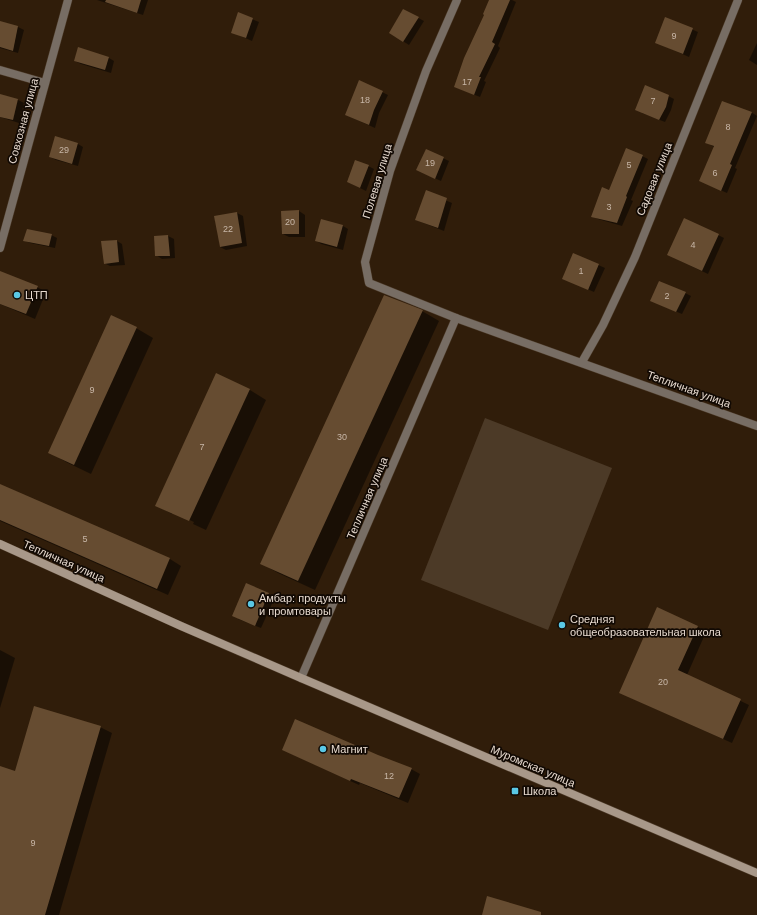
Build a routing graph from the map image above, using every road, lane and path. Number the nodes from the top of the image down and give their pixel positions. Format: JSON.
{"nodes":[{"id":1,"x":68,"y":0,"type":"edge"},
{"id":2,"x":457,"y":0,"type":"edge"},
{"id":3,"x":738,"y":0,"type":"edge"},
{"id":4,"x":0,"y":70,"type":"edge"},
{"id":5,"x":45,"y":83,"type":"junction"},
{"id":6,"x":0,"y":248,"type":"edge"},
{"id":7,"x":456,"y":318,"type":"junction"},
{"id":8,"x":582,"y":362,"type":"junction"},
{"id":9,"x":757,"y":426,"type":"edge"},
{"id":10,"x":0,"y":544,"type":"edge"},
{"id":11,"x":301,"y":678,"type":"junction"},
{"id":12,"x":757,"y":873,"type":"edge"}],
"edges":[{"from":1,"to":5,"type":"street","name":"Совхозная улица"},
{"from":2,"to":7,"type":"street","name":"Полевая улица"},
{"from":3,"to":8,"type":"street","name":"Садовая улица"},
{"from":4,"to":5,"type":"street"},
{"from":5,"to":6,"type":"street","name":"Совхозная улица"},
{"from":7,"to":8,"type":"street","name":"Тепличная улица"},
{"from":7,"to":11,"type":"street","name":"Тепличная улица"},
{"from":8,"to":9,"type":"street","name":"Тепличная улица"},
{"from":10,"to":11,"type":"street","name":"Тепличная улица"},
{"from":11,"to":12,"type":"street","name":"Муромская улица"}]}
